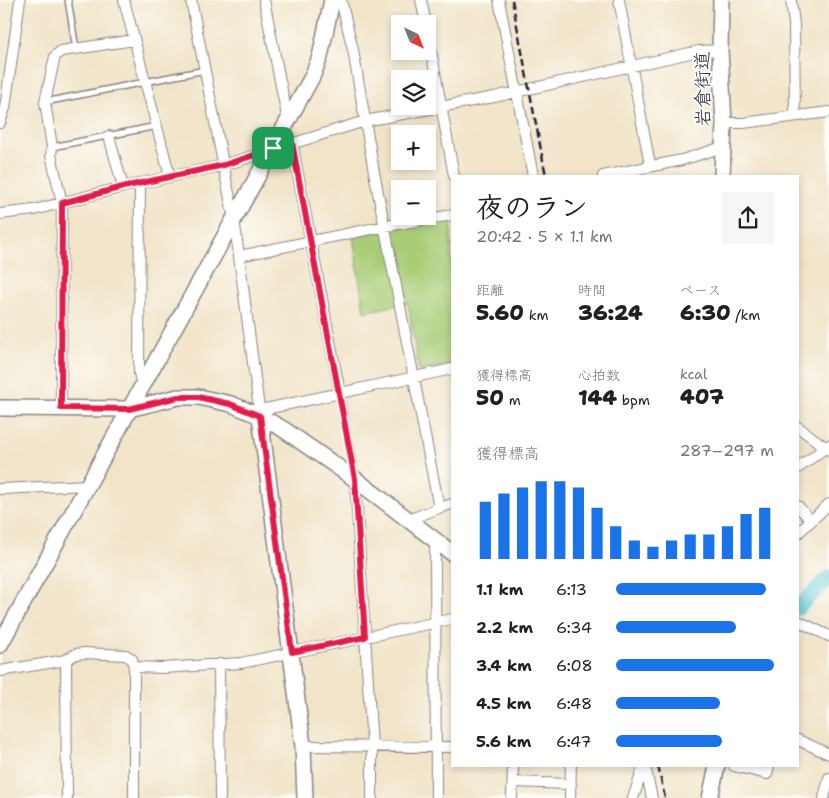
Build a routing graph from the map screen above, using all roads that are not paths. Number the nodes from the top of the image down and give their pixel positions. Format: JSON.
{"nodes":[{"id":1,"x":20,"y":0,"type":"edge"},
{"id":2,"x":68,"y":0,"type":"edge"},
{"id":3,"x":124,"y":0,"type":"edge"},
{"id":4,"x":190,"y":0,"type":"edge"},
{"id":5,"x":264,"y":0,"type":"edge"},
{"id":6,"x":332,"y":0,"type":"edge"},
{"id":7,"x":341,"y":0,"type":"edge"},
{"id":8,"x":421,"y":0,"type":"edge"},
{"id":9,"x":499,"y":0,"type":"edge"},
{"id":10,"x":619,"y":0,"type":"edge"},
{"id":11,"x":721,"y":0,"type":"edge"},
{"id":12,"x":791,"y":0,"type":"edge"},
{"id":13,"x":424,"y":15,"type":"edge"},
{"id":14,"x":134,"y":40,"type":"junction"},
{"id":15,"x":76,"y":49,"type":"junction"},
{"id":16,"x":720,"y":50,"type":"junction"},
{"id":17,"x":433,"y":60,"type":"edge"},
{"id":18,"x":631,"y":67,"type":"junction"},
{"id":19,"x":205,"y":70,"type":"junction"},
{"id":20,"x":146,"y":82,"type":"junction"},
{"id":21,"x":517,"y":92,"type":"junction"},
{"id":22,"x":45,"y":102,"type":"junction"},
{"id":23,"x":442,"y":106,"type":"junction"},
{"id":24,"x":829,"y":112,"type":"edge"},
{"id":25,"x":795,"y":116,"type":"junction"},
{"id":26,"x":288,"y":121,"type":"junction"},
{"id":27,"x":365,"y":121,"type":"junction"},
{"id":28,"x":0,"y":123,"type":"edge"},
{"id":29,"x":724,"y":123,"type":"junction"},
{"id":30,"x":157,"y":126,"type":"junction"},
{"id":31,"x":109,"y":136,"type":"junction"},
{"id":32,"x":292,"y":143,"type":"junction"},
{"id":33,"x":52,"y":147,"type":"junction"},
{"id":34,"x":723,"y":147,"type":"junction"},
{"id":35,"x":273,"y":148,"type":"junction"},
{"id":36,"x":224,"y":165,"type":"junction"},
{"id":37,"x":650,"y":165,"type":"junction"},
{"id":38,"x":454,"y":175,"type":"edge"},
{"id":39,"x":533,"y":175,"type":"edge"},
{"id":40,"x":607,"y":175,"type":"edge"},
{"id":41,"x":722,"y":175,"type":"edge"},
{"id":42,"x":170,"y":177,"type":"junction"},
{"id":43,"x":140,"y":184,"type":"junction"},
{"id":44,"x":123,"y":187,"type":"junction"},
{"id":45,"x":62,"y":203,"type":"junction"},
{"id":46,"x":0,"y":214,"type":"edge"},
{"id":47,"x":451,"y":216,"type":"edge"},
{"id":48,"x":234,"y":218,"type":"junction"},
{"id":49,"x":385,"y":226,"type":"junction"},
{"id":50,"x":312,"y":241,"type":"junction"},
{"id":51,"x":239,"y":256,"type":"junction"},
{"id":52,"x":451,"y":369,"type":"edge"},
{"id":53,"x":414,"y":377,"type":"junction"},
{"id":54,"x":142,"y":386,"type":"junction"},
{"id":55,"x":340,"y":393,"type":"junction"},
{"id":56,"x":0,"y":408,"type":"edge"},
{"id":57,"x":61,"y":408,"type":"junction"},
{"id":58,"x":129,"y":409,"type":"junction"},
{"id":59,"x":260,"y":416,"type":"junction"},
{"id":60,"x":799,"y":428,"type":"edge"},
{"id":61,"x":828,"y":447,"type":"edge"},
{"id":62,"x":799,"y":467,"type":"edge"},
{"id":63,"x":355,"y":479,"type":"junction"},
{"id":64,"x":88,"y":485,"type":"junction"},
{"id":65,"x":0,"y":489,"type":"edge"},
{"id":66,"x":451,"y":504,"type":"edge"},
{"id":67,"x":829,"y":504,"type":"edge"},
{"id":68,"x":799,"y":507,"type":"edge"},
{"id":69,"x":439,"y":508,"type":"junction"},
{"id":70,"x":408,"y":520,"type":"junction"},
{"id":71,"x":811,"y":521,"type":"junction"},
{"id":72,"x":799,"y":532,"type":"edge"},
{"id":73,"x":436,"y":540,"type":"junction"},
{"id":74,"x":451,"y":552,"type":"edge"},
{"id":75,"x":451,"y":620,"type":"edge"},
{"id":76,"x":799,"y":621,"type":"edge"},
{"id":77,"x":436,"y":622,"type":"junction"},
{"id":78,"x":829,"y":636,"type":"edge"},
{"id":79,"x":365,"y":637,"type":"junction"},
{"id":80,"x":0,"y":645,"type":"edge"},
{"id":81,"x":292,"y":652,"type":"junction"},
{"id":82,"x":66,"y":660,"type":"junction"},
{"id":83,"x":218,"y":664,"type":"junction"},
{"id":84,"x":134,"y":667,"type":"junction"},
{"id":85,"x":0,"y":671,"type":"edge"},
{"id":86,"x":799,"y":740,"type":"edge"},
{"id":87,"x":303,"y":746,"type":"junction"},
{"id":88,"x":372,"y":746,"type":"junction"},
{"id":89,"x":436,"y":747,"type":"junction"},
{"id":90,"x":451,"y":747,"type":"edge"},
{"id":91,"x":829,"y":754,"type":"edge"},
{"id":92,"x":513,"y":767,"type":"edge"},
{"id":93,"x":571,"y":767,"type":"edge"},
{"id":94,"x":645,"y":767,"type":"edge"},
{"id":95,"x":645,"y":767,"type":"edge"},
{"id":96,"x":717,"y":767,"type":"edge"},
{"id":97,"x":738,"y":767,"type":"edge"},
{"id":98,"x":769,"y":767,"type":"edge"},
{"id":99,"x":829,"y":778,"type":"edge"},
{"id":100,"x":513,"y":782,"type":"junction"},
{"id":101,"x":571,"y":784,"type":"junction"},
{"id":102,"x":67,"y":798,"type":"edge"},
{"id":103,"x":134,"y":798,"type":"edge"},
{"id":104,"x":220,"y":798,"type":"edge"},
{"id":105,"x":305,"y":798,"type":"edge"},
{"id":106,"x":372,"y":798,"type":"edge"},
{"id":107,"x":436,"y":798,"type":"edge"},
{"id":108,"x":512,"y":798,"type":"edge"},
{"id":109,"x":570,"y":798,"type":"edge"},
{"id":110,"x":633,"y":798,"type":"edge"},
{"id":111,"x":652,"y":798,"type":"edge"},
{"id":112,"x":710,"y":798,"type":"edge"},
{"id":113,"x":824,"y":798,"type":"edge"}],
"edges":[{"from":1,"to":28,"type":"street"},
{"from":2,"to":15,"type":"lane"},
{"from":3,"to":14,"type":"street"},
{"from":4,"to":19,"type":"street"},
{"from":5,"to":26,"type":"street"},
{"from":6,"to":26,"type":"street"},
{"from":7,"to":27,"type":"street"},
{"from":8,"to":13,"type":"street"},
{"from":9,"to":21,"type":"street"},
{"from":10,"to":18,"type":"street"},
{"from":11,"to":16,"type":"street","name":"岩倉街道"},
{"from":12,"to":25,"type":"street"},
{"from":14,"to":15,"type":"street"},
{"from":14,"to":20,"type":"street"},
{"from":15,"to":22,"type":"street"},
{"from":16,"to":18,"type":"street"},
{"from":16,"to":29,"type":"street","name":"岩倉街道"},
{"from":17,"to":23,"type":"street"},
{"from":18,"to":21,"type":"street"},
{"from":18,"to":37,"type":"street"},
{"from":19,"to":20,"type":"lane"},
{"from":19,"to":36,"type":"street"},
{"from":20,"to":22,"type":"lane"},
{"from":20,"to":30,"type":"street"},
{"from":21,"to":23,"type":"street"},
{"from":21,"to":39,"type":"street"},
{"from":22,"to":33,"type":"street"},
{"from":23,"to":27,"type":"street"},
{"from":23,"to":38,"type":"street"},
{"from":24,"to":25,"type":"street"},
{"from":25,"to":29,"type":"street"},
{"from":26,"to":35,"type":"street"},
{"from":27,"to":32,"type":"street"},
{"from":27,"to":49,"type":"street"},
{"from":29,"to":34,"type":"street","name":"岩倉街道"},
{"from":30,"to":31,"type":"lane"},
{"from":30,"to":42,"type":"street"},
{"from":31,"to":33,"type":"lane"},
{"from":31,"to":44,"type":"street"},
{"from":32,"to":35,"type":"street"},
{"from":32,"to":50,"type":"street"},
{"from":33,"to":45,"type":"street"},
{"from":34,"to":37,"type":"street"},
{"from":34,"to":41,"type":"street","name":"岩倉街道"},
{"from":35,"to":36,"type":"street"},
{"from":35,"to":48,"type":"street"},
{"from":36,"to":42,"type":"street"},
{"from":36,"to":48,"type":"street"},
{"from":37,"to":40,"type":"street"},
{"from":42,"to":43,"type":"street"},
{"from":43,"to":44,"type":"street"},
{"from":43,"to":54,"type":"street"},
{"from":44,"to":45,"type":"street"},
{"from":45,"to":46,"type":"street"},
{"from":45,"to":57,"type":"street"},
{"from":47,"to":49,"type":"street"},
{"from":48,"to":51,"type":"street"},
{"from":48,"to":54,"type":"street"},
{"from":49,"to":50,"type":"street"},
{"from":49,"to":53,"type":"street"},
{"from":50,"to":51,"type":"street"},
{"from":50,"to":55,"type":"street"},
{"from":51,"to":59,"type":"street"},
{"from":52,"to":53,"type":"street"},
{"from":53,"to":55,"type":"street"},
{"from":53,"to":69,"type":"street"},
{"from":54,"to":58,"type":"street"},
{"from":55,"to":59,"type":"street"},
{"from":55,"to":63,"type":"lane"},
{"from":56,"to":57,"type":"street"},
{"from":57,"to":58,"type":"street"},
{"from":58,"to":59,"type":"street"},
{"from":58,"to":64,"type":"street"},
{"from":59,"to":63,"type":"street"},
{"from":59,"to":81,"type":"street"},
{"from":60,"to":61,"type":"street"},
{"from":61,"to":62,"type":"street"},
{"from":63,"to":70,"type":"street"},
{"from":63,"to":79,"type":"street"},
{"from":64,"to":65,"type":"street"},
{"from":64,"to":80,"type":"street"},
{"from":66,"to":69,"type":"street"},
{"from":67,"to":71,"type":"street"},
{"from":68,"to":71,"type":"street"},
{"from":69,"to":70,"type":"street"},
{"from":70,"to":73,"type":"street"},
{"from":71,"to":72,"type":"street"},
{"from":73,"to":74,"type":"street"},
{"from":73,"to":77,"type":"street"},
{"from":75,"to":77,"type":"street"},
{"from":76,"to":78,"type":"street"},
{"from":77,"to":79,"type":"street"},
{"from":77,"to":89,"type":"street"},
{"from":79,"to":81,"type":"street"},
{"from":79,"to":88,"type":"street"},
{"from":81,"to":83,"type":"street"},
{"from":81,"to":87,"type":"street"},
{"from":82,"to":84,"type":"street"},
{"from":82,"to":85,"type":"street"},
{"from":82,"to":102,"type":"street"},
{"from":83,"to":84,"type":"street"},
{"from":83,"to":104,"type":"street"},
{"from":84,"to":103,"type":"street"},
{"from":86,"to":91,"type":"street"},
{"from":87,"to":88,"type":"street"},
{"from":87,"to":105,"type":"street"},
{"from":88,"to":89,"type":"street"},
{"from":88,"to":106,"type":"street"},
{"from":89,"to":90,"type":"street"},
{"from":89,"to":107,"type":"street"},
{"from":92,"to":100,"type":"street"},
{"from":93,"to":101,"type":"street"},
{"from":94,"to":111,"type":"street"},
{"from":95,"to":110,"type":"street"},
{"from":96,"to":112,"type":"street"},
{"from":97,"to":98,"type":"street"},
{"from":99,"to":113,"type":"street"},
{"from":100,"to":101,"type":"street"},
{"from":100,"to":108,"type":"street"},
{"from":101,"to":109,"type":"street"}]}
